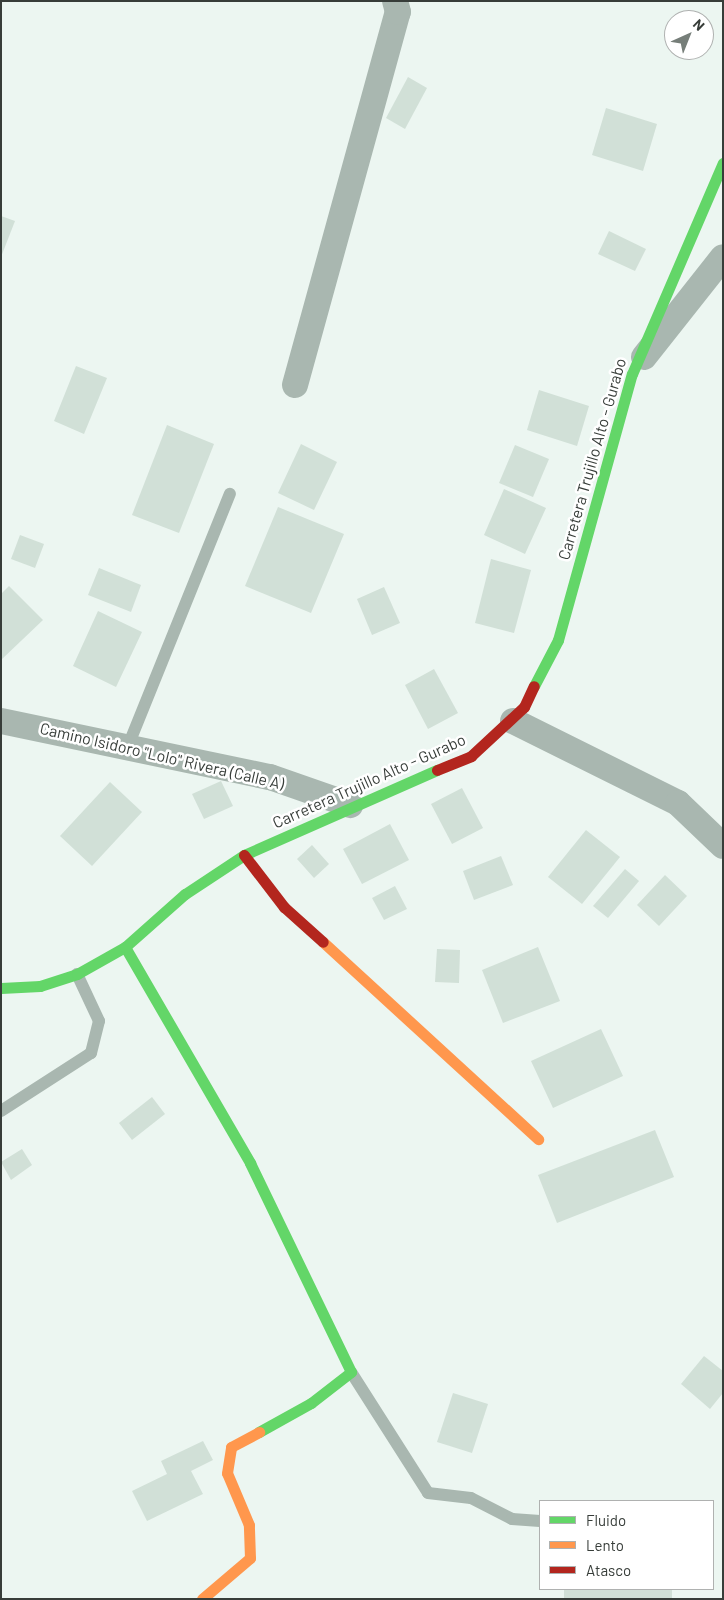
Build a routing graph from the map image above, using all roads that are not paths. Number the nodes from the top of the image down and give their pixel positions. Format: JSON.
{"nodes":[{"id":1,"x":395,"y":1,"type":"edge"},
{"id":2,"x":723,"y":163,"type":"edge"},
{"id":3,"x":723,"y":256,"type":"edge"},
{"id":4,"x":632,"y":374,"type":"junction"},
{"id":5,"x":295,"y":385,"type":"dead end"},
{"id":6,"x":230,"y":494,"type":"dead end"},
{"id":7,"x":1,"y":721,"type":"edge"},
{"id":8,"x":513,"y":721,"type":"junction"},
{"id":9,"x":128,"y":746,"type":"junction"},
{"id":10,"x":350,"y":805,"type":"junction"},
{"id":11,"x":723,"y":846,"type":"edge"},
{"id":12,"x":244,"y":854,"type":"junction"},
{"id":13,"x":124,"y":947,"type":"junction"},
{"id":14,"x":77,"y":974,"type":"junction"},
{"id":15,"x":1,"y":988,"type":"edge"},
{"id":16,"x":1,"y":1111,"type":"edge"},
{"id":17,"x":538,"y":1139,"type":"dead end"},
{"id":18,"x":351,"y":1372,"type":"junction"},
{"id":19,"x":539,"y":1520,"type":"edge"},
{"id":20,"x":202,"y":1599,"type":"edge"}],
"edges":[{"from":1,"to":5,"type":"street"},
{"from":2,"to":4,"type":"street","name":"Carretera Trujillo Alto - Gurabo"},
{"from":3,"to":4,"type":"street"},
{"from":4,"to":8,"type":"street","name":"Carretera Trujillo Alto - Gurabo"},
{"from":6,"to":9,"type":"lane"},
{"from":7,"to":9,"type":"street","name":"Camino Isidoro \"Lolo\" Rivera (Calle A)"},
{"from":8,"to":10,"type":"street","name":"Carretera Trujillo Alto - Gurabo"},
{"from":8,"to":11,"type":"street"},
{"from":9,"to":10,"type":"street","name":"Camino Isidoro \"Lolo\" Rivera (Calle A)"},
{"from":10,"to":12,"type":"street","name":"Carretera Trujillo Alto - Gurabo"},
{"from":12,"to":13,"type":"street","name":"Carretera Trujillo Alto - Gurabo"},
{"from":12,"to":17,"type":"street"},
{"from":13,"to":14,"type":"street","name":"Carretera Trujillo Alto - Gurabo"},
{"from":13,"to":18,"type":"street"},
{"from":14,"to":15,"type":"street","name":"Carretera Trujillo Alto - Gurabo"},
{"from":14,"to":16,"type":"lane"},
{"from":18,"to":19,"type":"lane"},
{"from":18,"to":20,"type":"street"}]}
